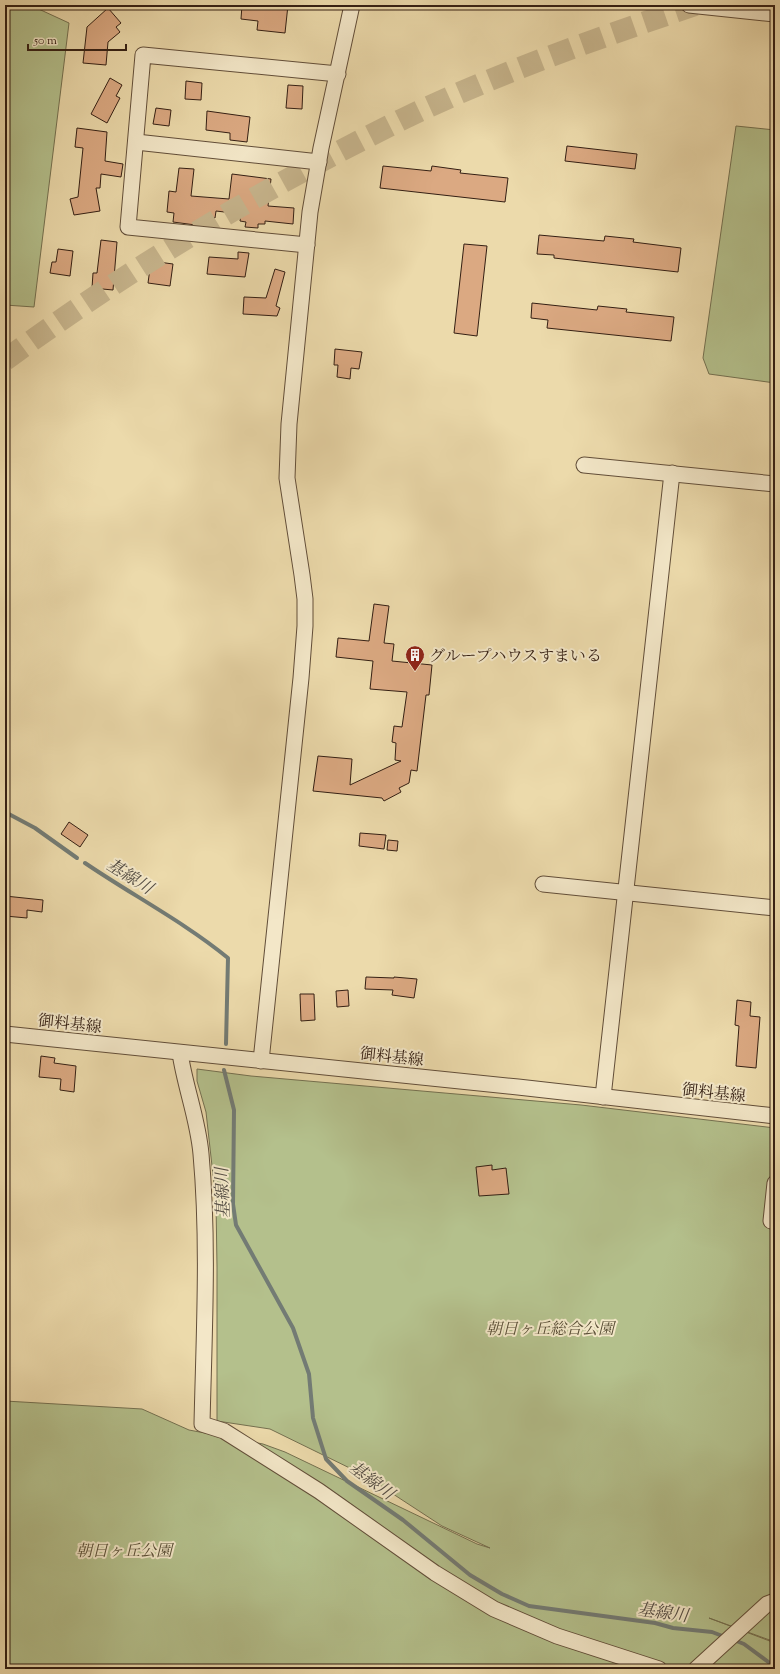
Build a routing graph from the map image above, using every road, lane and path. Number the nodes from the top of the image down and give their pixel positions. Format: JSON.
{"nodes":[{"id":1,"x":352,"y":5,"type":"edge"},
{"id":2,"x":688,"y":5,"type":"edge"},
{"id":3,"x":775,"y":14,"type":"edge"},
{"id":4,"x":338,"y":74,"type":"junction"},
{"id":5,"x":136,"y":142,"type":"junction"},
{"id":6,"x":319,"y":162,"type":"junction"},
{"id":7,"x":307,"y":245,"type":"junction"},
{"id":8,"x":584,"y":465,"type":"dead end"},
{"id":9,"x":672,"y":474,"type":"junction"},
{"id":10,"x":775,"y":484,"type":"edge"},
{"id":11,"x":543,"y":884,"type":"dead end"},
{"id":12,"x":626,"y":892,"type":"junction"},
{"id":13,"x":775,"y":908,"type":"edge"},
{"id":14,"x":5,"y":1034,"type":"edge"},
{"id":15,"x":180,"y":1053,"type":"junction"},
{"id":16,"x":261,"y":1061,"type":"junction"},
{"id":17,"x":603,"y":1097,"type":"junction"},
{"id":18,"x":775,"y":1116,"type":"edge"},
{"id":19,"x":775,"y":1183,"type":"edge"},
{"id":20,"x":771,"y":1221,"type":"dead end"},
{"id":21,"x":775,"y":1601,"type":"edge"},
{"id":22,"x":659,"y":1669,"type":"edge"},
{"id":23,"x":696,"y":1669,"type":"edge"}],
"edges":[{"from":1,"to":4,"type":"street"},
{"from":2,"to":3,"type":"street"},
{"from":4,"to":5,"type":"street"},
{"from":4,"to":6,"type":"street"},
{"from":5,"to":6,"type":"street"},
{"from":5,"to":7,"type":"street"},
{"from":6,"to":7,"type":"street"},
{"from":7,"to":16,"type":"street"},
{"from":8,"to":9,"type":"street"},
{"from":9,"to":10,"type":"street"},
{"from":9,"to":12,"type":"street"},
{"from":11,"to":12,"type":"street"},
{"from":12,"to":13,"type":"street"},
{"from":12,"to":17,"type":"street"},
{"from":14,"to":15,"type":"street","name":"御料基線"},
{"from":15,"to":16,"type":"street","name":"御料基線"},
{"from":15,"to":22,"type":"street"},
{"from":16,"to":17,"type":"street","name":"御料基線"},
{"from":17,"to":18,"type":"street","name":"御料基線"},
{"from":19,"to":20,"type":"street"},
{"from":21,"to":23,"type":"street"}]}
